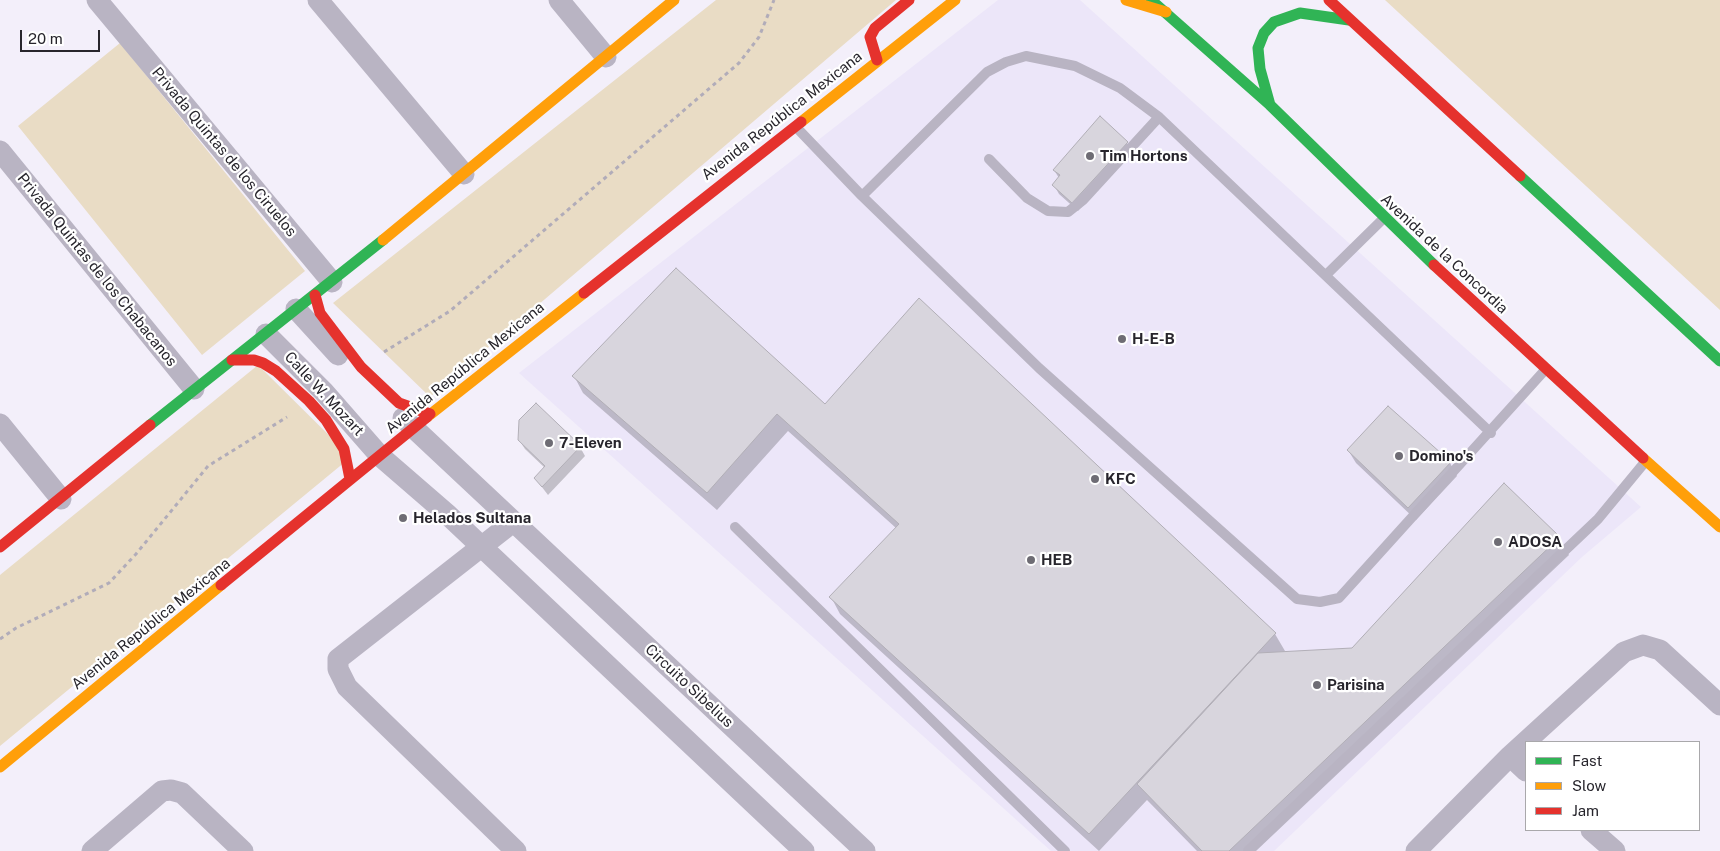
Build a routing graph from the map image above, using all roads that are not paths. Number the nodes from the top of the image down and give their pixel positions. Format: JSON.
{"nodes":[{"id":1,"x":97,"y":0,"type":"edge"},
{"id":2,"x":318,"y":0,"type":"edge"},
{"id":3,"x":559,"y":0,"type":"edge"},
{"id":4,"x":674,"y":0,"type":"edge"},
{"id":5,"x":909,"y":0,"type":"edge"},
{"id":6,"x":955,"y":0,"type":"edge"},
{"id":7,"x":1126,"y":0,"type":"edge"},
{"id":8,"x":1151,"y":0,"type":"edge"},
{"id":9,"x":1329,"y":0,"type":"edge"},
{"id":10,"x":1166,"y":12,"type":"junction"},
{"id":11,"x":1349,"y":20,"type":"junction"},
{"id":12,"x":606,"y":57,"type":"junction"},
{"id":13,"x":877,"y":60,"type":"junction"},
{"id":14,"x":1270,"y":105,"type":"junction"},
{"id":15,"x":1159,"y":117,"type":"junction"},
{"id":16,"x":794,"y":125,"type":"junction"},
{"id":17,"x":0,"y":151,"type":"edge"},
{"id":18,"x":989,"y":159,"type":"dead end"},
{"id":19,"x":464,"y":174,"type":"junction"},
{"id":20,"x":862,"y":196,"type":"junction"},
{"id":21,"x":1384,"y":218,"type":"junction"},
{"id":22,"x":1326,"y":275,"type":"junction"},
{"id":23,"x":332,"y":282,"type":"junction"},
{"id":24,"x":315,"y":295,"type":"junction"},
{"id":25,"x":296,"y":310,"type":"junction"},
{"id":26,"x":266,"y":334,"type":"junction"},
{"id":27,"x":232,"y":360,"type":"junction"},
{"id":28,"x":1720,"y":361,"type":"edge"},
{"id":29,"x":1545,"y":370,"type":"junction"},
{"id":30,"x":194,"y":389,"type":"junction"},
{"id":31,"x":430,"y":414,"type":"junction"},
{"id":32,"x":0,"y":424,"type":"edge"},
{"id":33,"x":414,"y":428,"type":"junction"},
{"id":34,"x":1491,"y":433,"type":"junction"},
{"id":35,"x":380,"y":456,"type":"junction"},
{"id":36,"x":1646,"y":461,"type":"junction"},
{"id":37,"x":350,"y":479,"type":"junction"},
{"id":38,"x":61,"y":499,"type":"junction"},
{"id":39,"x":513,"y":522,"type":"junction"},
{"id":40,"x":735,"y":527,"type":"dead end"},
{"id":41,"x":1720,"y":527,"type":"edge"},
{"id":42,"x":0,"y":547,"type":"edge"},
{"id":43,"x":481,"y":547,"type":"junction"},
{"id":44,"x":1720,"y":706,"type":"edge"},
{"id":45,"x":1526,"y":741,"type":"edge"},
{"id":46,"x":1525,"y":742,"type":"edge"},
{"id":47,"x":1510,"y":756,"type":"junction"},
{"id":48,"x":0,"y":767,"type":"edge"},
{"id":49,"x":1525,"y":770,"type":"edge"},
{"id":50,"x":1593,"y":831,"type":"edge"},
{"id":51,"x":92,"y":851,"type":"edge"},
{"id":52,"x":243,"y":851,"type":"edge"},
{"id":53,"x":516,"y":851,"type":"edge"},
{"id":54,"x":804,"y":851,"type":"edge"},
{"id":55,"x":865,"y":851,"type":"edge"},
{"id":56,"x":1065,"y":851,"type":"edge"},
{"id":57,"x":1248,"y":851,"type":"edge"},
{"id":58,"x":1416,"y":851,"type":"edge"},
{"id":59,"x":1615,"y":851,"type":"edge"}],
"edges":[{"from":1,"to":23,"type":"street","name":"Privada Quintas de los Ciruelos"},
{"from":2,"to":19,"type":"street"},
{"from":3,"to":12,"type":"street"},
{"from":4,"to":12,"type":"main road"},
{"from":5,"to":13,"type":"main road"},
{"from":6,"to":13,"type":"main road","name":"Avenida República Mexicana"},
{"from":7,"to":10,"type":"main road"},
{"from":8,"to":10,"type":"main road","name":"Avenida de la Concordia"},
{"from":9,"to":11,"type":"main road"},
{"from":10,"to":14,"type":"main road","name":"Avenida de la Concordia"},
{"from":11,"to":14,"type":"main road"},
{"from":11,"to":28,"type":"main road"},
{"from":12,"to":19,"type":"main road"},
{"from":13,"to":16,"type":"main road","name":"Avenida República Mexicana"},
{"from":14,"to":21,"type":"main road","name":"Avenida de la Concordia"},
{"from":15,"to":18,"type":"lane"},
{"from":15,"to":20,"type":"lane"},
{"from":15,"to":22,"type":"lane"},
{"from":16,"to":20,"type":"lane"},
{"from":16,"to":31,"type":"main road","name":"Avenida República Mexicana"},
{"from":17,"to":30,"type":"street","name":"Privada Quintas de los Chabacanos"},
{"from":19,"to":23,"type":"main road"},
{"from":20,"to":34,"type":"lane"},
{"from":21,"to":22,"type":"lane"},
{"from":21,"to":29,"type":"main road","name":"Avenida de la Concordia"},
{"from":22,"to":34,"type":"lane"},
{"from":23,"to":24,"type":"main road"},
{"from":24,"to":25,"type":"main road"},
{"from":24,"to":31,"type":"main road"},
{"from":25,"to":26,"type":"main road"},
{"from":25,"to":33,"type":"street"},
{"from":26,"to":27,"type":"main road"},
{"from":26,"to":35,"type":"street","name":"Calle W. Mozart"},
{"from":27,"to":30,"type":"main road"},
{"from":27,"to":37,"type":"main road"},
{"from":29,"to":34,"type":"lane"},
{"from":29,"to":36,"type":"main road","name":"Avenida de la Concordia"},
{"from":30,"to":38,"type":"main road"},
{"from":31,"to":33,"type":"main road","name":"Avenida República Mexicana"},
{"from":32,"to":38,"type":"street"},
{"from":33,"to":35,"type":"main road","name":"Avenida República Mexicana"},
{"from":33,"to":39,"type":"street","name":"Circuito Sibelius"},
{"from":35,"to":37,"type":"main road","name":"Avenida República Mexicana"},
{"from":35,"to":43,"type":"street"},
{"from":36,"to":41,"type":"main road","name":"Avenida de la Concordia"},
{"from":36,"to":57,"type":"lane"},
{"from":37,"to":48,"type":"main road","name":"Avenida República Mexicana"},
{"from":38,"to":42,"type":"main road"},
{"from":39,"to":43,"type":"street"},
{"from":39,"to":55,"type":"street","name":"Circuito Sibelius"},
{"from":40,"to":56,"type":"lane"},
{"from":43,"to":53,"type":"street"},
{"from":43,"to":54,"type":"street"},
{"from":44,"to":45,"type":"street"},
{"from":46,"to":47,"type":"street"},
{"from":47,"to":49,"type":"street"},
{"from":47,"to":58,"type":"street"},
{"from":50,"to":59,"type":"street"},
{"from":51,"to":52,"type":"street"}]}
